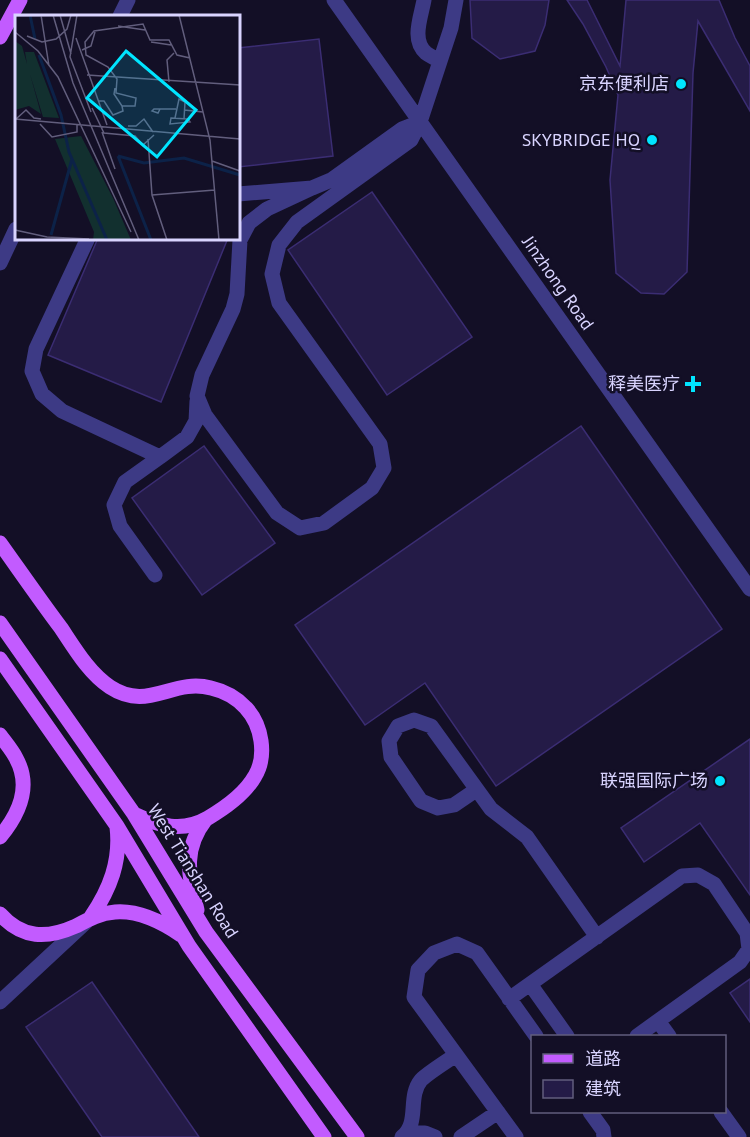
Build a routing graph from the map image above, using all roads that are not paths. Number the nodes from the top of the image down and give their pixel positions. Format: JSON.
{"nodes":[{"id":1,"x":20,"y":0,"type":"edge"},
{"id":2,"x":128,"y":0,"type":"edge"},
{"id":3,"x":334,"y":0,"type":"edge"},
{"id":4,"x":424,"y":0,"type":"edge"},
{"id":5,"x":456,"y":0,"type":"edge"},
{"id":6,"x":120,"y":15,"type":"edge"},
{"id":7,"x":0,"y":37,"type":"edge"},
{"id":8,"x":439,"y":60,"type":"junction"},
{"id":9,"x":420,"y":122,"type":"junction"},
{"id":10,"x":312,"y":188,"type":"junction"},
{"id":11,"x":240,"y":194,"type":"edge"},
{"id":12,"x":15,"y":231,"type":"edge"},
{"id":13,"x":87,"y":240,"type":"edge"},
{"id":14,"x":0,"y":263,"type":"edge"},
{"id":15,"x":197,"y":396,"type":"junction"},
{"id":16,"x":160,"y":457,"type":"junction"},
{"id":17,"x":0,"y":543,"type":"edge"},
{"id":18,"x":155,"y":575,"type":"dead end"},
{"id":19,"x":750,"y":589,"type":"edge"},
{"id":20,"x":0,"y":623,"type":"edge"},
{"id":21,"x":0,"y":659,"type":"edge"},
{"id":22,"x":0,"y":735,"type":"edge"},
{"id":23,"x":476,"y":790,"type":"junction"},
{"id":24,"x":134,"y":814,"type":"junction"},
{"id":25,"x":206,"y":819,"type":"junction"},
{"id":26,"x":117,"y":826,"type":"junction"},
{"id":27,"x":0,"y":837,"type":"edge"},
{"id":28,"x":0,"y":914,"type":"edge"},
{"id":29,"x":92,"y":917,"type":"junction"},
{"id":30,"x":200,"y":922,"type":"junction"},
{"id":31,"x":183,"y":936,"type":"junction"},
{"id":32,"x":597,"y":937,"type":"junction"},
{"id":33,"x":530,"y":984,"type":"junction"},
{"id":34,"x":509,"y":999,"type":"junction"},
{"id":35,"x":0,"y":1002,"type":"edge"},
{"id":36,"x":658,"y":1021,"type":"junction"},
{"id":37,"x":535,"y":1035,"type":"edge"},
{"id":38,"x":566,"y":1035,"type":"edge"},
{"id":39,"x":638,"y":1035,"type":"edge"},
{"id":40,"x":668,"y":1035,"type":"edge"},
{"id":41,"x":456,"y":1054,"type":"junction"},
{"id":42,"x":498,"y":1112,"type":"junction"},
{"id":43,"x":591,"y":1113,"type":"edge"},
{"id":44,"x":722,"y":1113,"type":"edge"},
{"id":45,"x":404,"y":1135,"type":"edge"},
{"id":46,"x":324,"y":1137,"type":"edge"},
{"id":47,"x":357,"y":1137,"type":"edge"},
{"id":48,"x":435,"y":1137,"type":"edge"},
{"id":49,"x":461,"y":1137,"type":"edge"},
{"id":50,"x":516,"y":1137,"type":"edge"},
{"id":51,"x":604,"y":1137,"type":"edge"},
{"id":52,"x":739,"y":1137,"type":"edge"}],
"edges":[{"from":1,"to":7,"type":"main road"},
{"from":2,"to":6,"type":"street"},
{"from":3,"to":9,"type":"street","name":"Jinzhong Road"},
{"from":4,"to":8,"type":"street"},
{"from":5,"to":8,"type":"street"},
{"from":8,"to":9,"type":"street"},
{"from":9,"to":10,"type":"street"},
{"from":9,"to":15,"type":"street"},
{"from":9,"to":19,"type":"street","name":"Jinzhong Road"},
{"from":10,"to":11,"type":"street"},
{"from":10,"to":15,"type":"street"},
{"from":12,"to":14,"type":"street"},
{"from":13,"to":16,"type":"street"},
{"from":15,"to":16,"type":"street"},
{"from":16,"to":18,"type":"street"},
{"from":17,"to":25,"type":"main road"},
{"from":20,"to":24,"type":"main road","name":"West Tianshan Road"},
{"from":21,"to":26,"type":"main road"},
{"from":22,"to":27,"type":"main road"},
{"from":23,"to":23,"type":"street"},
{"from":23,"to":32,"type":"street"},
{"from":24,"to":25,"type":"main road"},
{"from":24,"to":30,"type":"main road","name":"West Tianshan Road"},
{"from":25,"to":30,"type":"main road"},
{"from":26,"to":29,"type":"main road"},
{"from":26,"to":31,"type":"main road"},
{"from":28,"to":29,"type":"main road"},
{"from":29,"to":31,"type":"main road"},
{"from":29,"to":35,"type":"street"},
{"from":30,"to":47,"type":"main road","name":"West Tianshan Road"},
{"from":31,"to":46,"type":"main road"},
{"from":32,"to":33,"type":"street"},
{"from":32,"to":36,"type":"street"},
{"from":33,"to":34,"type":"street"},
{"from":33,"to":38,"type":"street"},
{"from":34,"to":37,"type":"street"},
{"from":34,"to":41,"type":"street"},
{"from":36,"to":39,"type":"street"},
{"from":36,"to":40,"type":"street"},
{"from":41,"to":42,"type":"street"},
{"from":41,"to":45,"type":"street"},
{"from":42,"to":49,"type":"street"},
{"from":42,"to":50,"type":"street"},
{"from":43,"to":51,"type":"street"},
{"from":44,"to":52,"type":"street"},
{"from":45,"to":48,"type":"street"}]}
